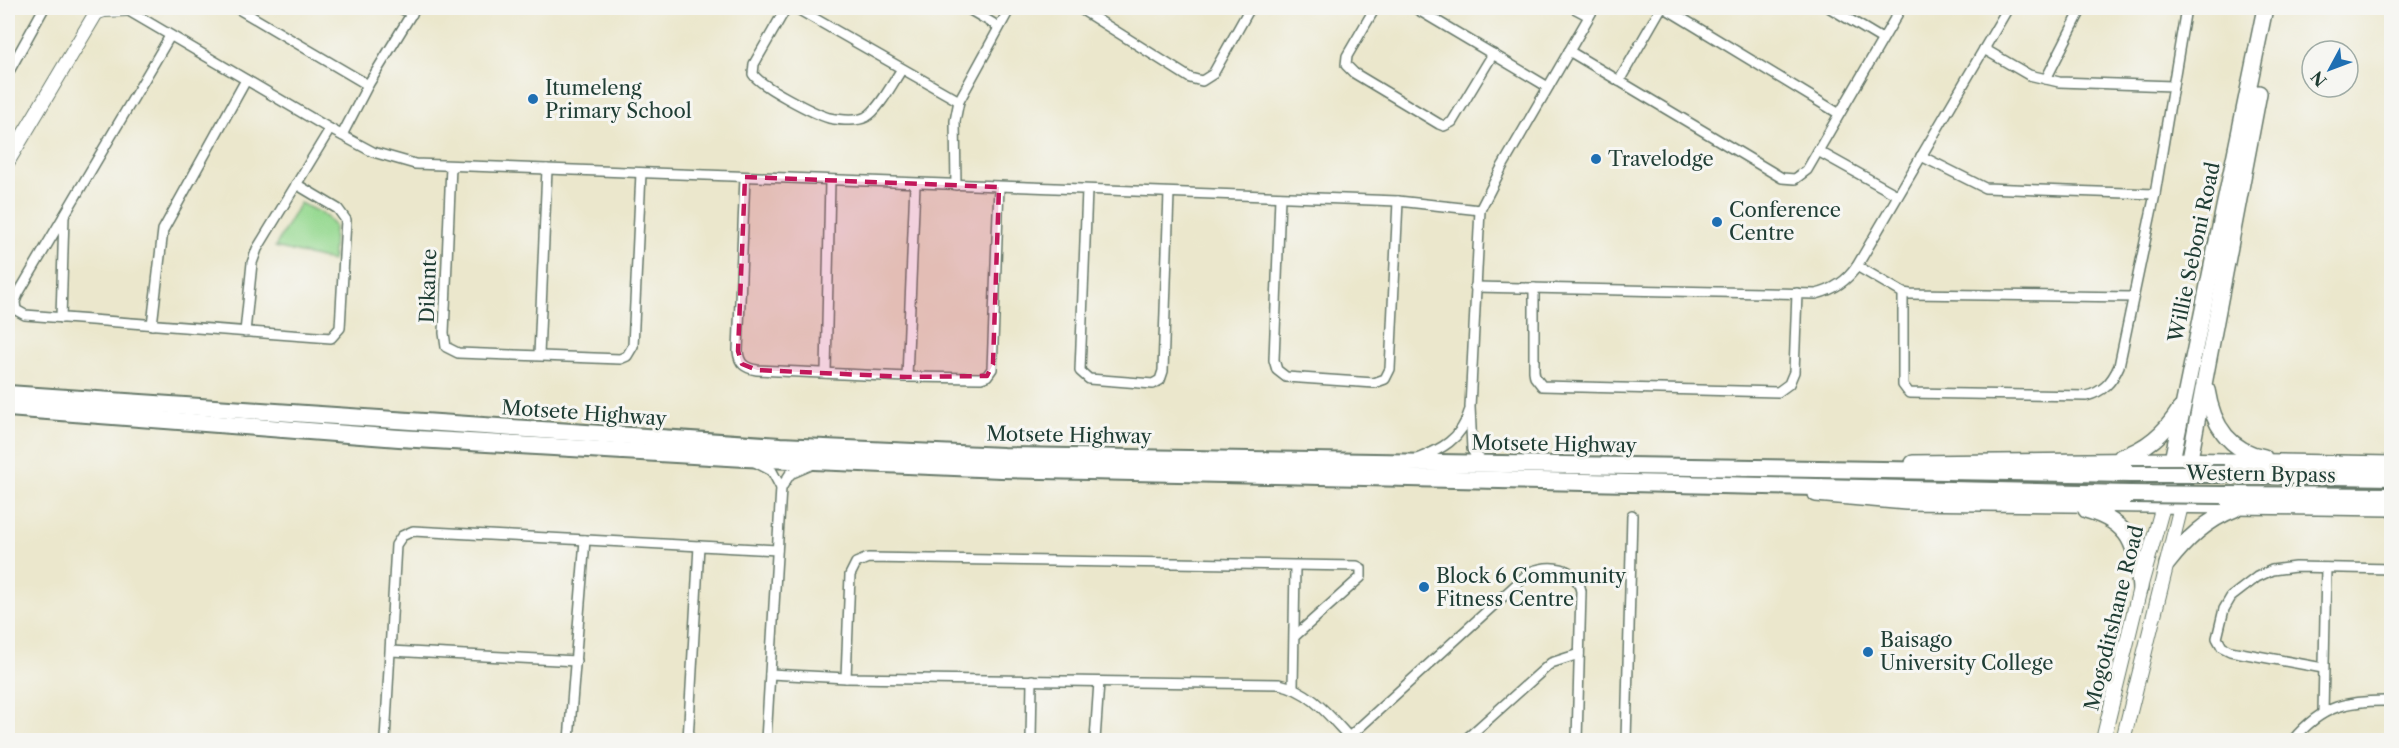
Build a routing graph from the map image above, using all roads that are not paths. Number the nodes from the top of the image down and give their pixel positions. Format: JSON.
{"nodes":[{"id":1,"x":44,"y":8,"type":"edge"},
{"id":2,"x":126,"y":8,"type":"edge"},
{"id":3,"x":237,"y":8,"type":"edge"},
{"id":4,"x":400,"y":8,"type":"edge"},
{"id":5,"x":786,"y":8,"type":"edge"},
{"id":6,"x":796,"y":8,"type":"edge"},
{"id":7,"x":967,"y":8,"type":"edge"},
{"id":8,"x":1010,"y":8,"type":"edge"},
{"id":9,"x":1079,"y":8,"type":"edge"},
{"id":10,"x":1375,"y":8,"type":"edge"},
{"id":11,"x":1415,"y":8,"type":"edge"},
{"id":12,"x":1574,"y":8,"type":"edge"},
{"id":13,"x":1663,"y":8,"type":"edge"},
{"id":14,"x":1830,"y":8,"type":"edge"},
{"id":15,"x":1901,"y":8,"type":"edge"},
{"id":16,"x":2008,"y":8,"type":"edge"},
{"id":17,"x":2082,"y":8,"type":"edge"},
{"id":18,"x":2186,"y":8,"type":"edge"},
{"id":19,"x":2265,"y":8,"type":"edge"},
{"id":20,"x":2276,"y":8,"type":"edge"},
{"id":21,"x":1245,"y":9,"type":"edge"},
{"id":22,"x":94,"y":10,"type":"edge"},
{"id":23,"x":413,"y":11,"type":"edge"},
{"id":24,"x":1592,"y":12,"type":"edge"},
{"id":25,"x":999,"y":27,"type":"junction"},
{"id":26,"x":170,"y":36,"type":"junction"},
{"id":27,"x":1882,"y":39,"type":"junction"},
{"id":28,"x":1984,"y":49,"type":"junction"},
{"id":29,"x":1569,"y":51,"type":"junction"},
{"id":30,"x":1493,"y":54,"type":"junction"},
{"id":31,"x":902,"y":69,"type":"junction"},
{"id":32,"x":8,"y":74,"type":"edge"},
{"id":33,"x":2046,"y":79,"type":"junction"},
{"id":34,"x":246,"y":80,"type":"junction"},
{"id":35,"x":1619,"y":81,"type":"junction"},
{"id":36,"x":368,"y":85,"type":"junction"},
{"id":37,"x":2173,"y":86,"type":"junction"},
{"id":38,"x":1548,"y":87,"type":"junction"},
{"id":39,"x":959,"y":100,"type":"junction"},
{"id":40,"x":1838,"y":113,"type":"junction"},
{"id":41,"x":330,"y":129,"type":"junction"},
{"id":42,"x":342,"y":135,"type":"junction"},
{"id":43,"x":1818,"y":151,"type":"junction"},
{"id":44,"x":1921,"y":156,"type":"junction"},
{"id":45,"x":8,"y":161,"type":"edge"},
{"id":46,"x":451,"y":166,"type":"junction"},
{"id":47,"x":547,"y":169,"type":"junction"},
{"id":48,"x":641,"y":173,"type":"junction"},
{"id":49,"x":745,"y":177,"type":"junction"},
{"id":50,"x":830,"y":180,"type":"junction"},
{"id":51,"x":296,"y":184,"type":"junction"},
{"id":52,"x":915,"y":184,"type":"junction"},
{"id":53,"x":956,"y":185,"type":"junction"},
{"id":54,"x":999,"y":187,"type":"junction"},
{"id":55,"x":1087,"y":190,"type":"junction"},
{"id":56,"x":1169,"y":193,"type":"junction"},
{"id":57,"x":2155,"y":194,"type":"junction"},
{"id":58,"x":1897,"y":195,"type":"junction"},
{"id":59,"x":1280,"y":197,"type":"junction"},
{"id":60,"x":1398,"y":201,"type":"junction"},
{"id":61,"x":1480,"y":210,"type":"junction"},
{"id":62,"x":64,"y":213,"type":"junction"},
{"id":63,"x":1857,"y":266,"type":"junction"},
{"id":64,"x":1475,"y":287,"type":"junction"},
{"id":65,"x":1534,"y":288,"type":"junction"},
{"id":66,"x":1797,"y":293,"type":"junction"},
{"id":67,"x":1903,"y":293,"type":"junction"},
{"id":68,"x":2133,"y":297,"type":"junction"},
{"id":69,"x":61,"y":318,"type":"junction"},
{"id":70,"x":152,"y":325,"type":"junction"},
{"id":71,"x":245,"y":332,"type":"junction"},
{"id":72,"x":539,"y":355,"type":"junction"},
{"id":73,"x":826,"y":373,"type":"junction"},
{"id":74,"x":907,"y":377,"type":"junction"},
{"id":75,"x":2205,"y":378,"type":"junction"},
{"id":76,"x":8,"y":394,"type":"edge"},
{"id":77,"x":2185,"y":399,"type":"junction"},
{"id":78,"x":1470,"y":407,"type":"junction"},
{"id":79,"x":8,"y":408,"type":"edge"},
{"id":80,"x":745,"y":458,"type":"junction"},
{"id":81,"x":2172,"y":460,"type":"junction"},
{"id":82,"x":2189,"y":460,"type":"junction"},
{"id":83,"x":1410,"y":461,"type":"junction"},
{"id":84,"x":2106,"y":461,"type":"junction"},
{"id":85,"x":822,"y":462,"type":"junction"},
{"id":86,"x":2291,"y":462,"type":"junction"},
{"id":87,"x":1488,"y":464,"type":"junction"},
{"id":88,"x":2391,"y":464,"type":"edge"},
{"id":89,"x":1826,"y":469,"type":"junction"},
{"id":90,"x":2131,"y":474,"type":"joint"},
{"id":91,"x":2391,"y":477,"type":"edge"},
{"id":92,"x":1708,"y":485,"type":"junction"},
{"id":93,"x":781,"y":488,"type":"junction"},
{"id":94,"x":2130,"y":494,"type":"joint"},
{"id":95,"x":2391,"y":496,"type":"edge"},
{"id":96,"x":2069,"y":505,"type":"junction"},
{"id":97,"x":2163,"y":506,"type":"junction"},
{"id":98,"x":2181,"y":506,"type":"junction"},
{"id":99,"x":2241,"y":507,"type":"junction"},
{"id":100,"x":2391,"y":508,"type":"edge"},
{"id":101,"x":1632,"y":515,"type":"dead end"},
{"id":102,"x":585,"y":540,"type":"junction"},
{"id":103,"x":699,"y":546,"type":"junction"},
{"id":104,"x":777,"y":550,"type":"junction"},
{"id":105,"x":2166,"y":564,"type":"junction"},
{"id":106,"x":1295,"y":566,"type":"junction"},
{"id":107,"x":2326,"y":568,"type":"junction"},
{"id":108,"x":2391,"y":569,"type":"edge"},
{"id":109,"x":2140,"y":588,"type":"junction"},
{"id":110,"x":1295,"y":636,"type":"junction"},
{"id":111,"x":391,"y":651,"type":"junction"},
{"id":112,"x":1579,"y":654,"type":"junction"},
{"id":113,"x":576,"y":661,"type":"junction"},
{"id":114,"x":2323,"y":668,"type":"junction"},
{"id":115,"x":770,"y":674,"type":"junction"},
{"id":116,"x":846,"y":678,"type":"junction"},
{"id":117,"x":1032,"y":681,"type":"junction"},
{"id":118,"x":1099,"y":682,"type":"junction"},
{"id":119,"x":1293,"y":687,"type":"junction"},
{"id":120,"x":2391,"y":701,"type":"edge"},
{"id":121,"x":2324,"y":713,"type":"junction"},
{"id":122,"x":1350,"y":739,"type":"edge"},
{"id":123,"x":385,"y":741,"type":"edge"},
{"id":124,"x":569,"y":741,"type":"edge"},
{"id":125,"x":688,"y":741,"type":"edge"},
{"id":126,"x":766,"y":741,"type":"edge"},
{"id":127,"x":1030,"y":741,"type":"edge"},
{"id":128,"x":1095,"y":741,"type":"edge"},
{"id":129,"x":1465,"y":741,"type":"edge"},
{"id":130,"x":1577,"y":741,"type":"edge"},
{"id":131,"x":1626,"y":741,"type":"edge"},
{"id":132,"x":2103,"y":741,"type":"edge"},
{"id":133,"x":2123,"y":741,"type":"edge"},
{"id":134,"x":2293,"y":741,"type":"edge"}],
"edges":[{"from":1,"to":32,"type":"street"},
{"from":2,"to":22,"type":"main road"},
{"from":2,"to":26,"type":"street"},
{"from":3,"to":36,"type":"street"},
{"from":4,"to":23,"type":"street"},
{"from":5,"to":31,"type":"street"},
{"from":6,"to":31,"type":"street"},
{"from":7,"to":25,"type":"street"},
{"from":8,"to":25,"type":"street"},
{"from":9,"to":21,"type":"street"},
{"from":10,"to":30,"type":"street"},
{"from":11,"to":30,"type":"street"},
{"from":12,"to":24,"type":"street"},
{"from":13,"to":35,"type":"street"},
{"from":13,"to":40,"type":"street"},
{"from":14,"to":27,"type":"street"},
{"from":15,"to":27,"type":"street"},
{"from":16,"to":28,"type":"street"},
{"from":17,"to":33,"type":"street"},
{"from":18,"to":37,"type":"street"},
{"from":19,"to":77,"type":"main road","name":"Willie Seboni Road"},
{"from":20,"to":75,"type":"main road","name":"Willie Seboni Road"},
{"from":22,"to":45,"type":"main road"},
{"from":23,"to":36,"type":"street"},
{"from":24,"to":29,"type":"street"},
{"from":25,"to":39,"type":"street"},
{"from":26,"to":34,"type":"street"},
{"from":26,"to":62,"type":"street"},
{"from":27,"to":40,"type":"street"},
{"from":28,"to":33,"type":"street"},
{"from":28,"to":44,"type":"street"},
{"from":29,"to":35,"type":"street"},
{"from":29,"to":38,"type":"street"},
{"from":30,"to":38,"type":"street"},
{"from":31,"to":39,"type":"street"},
{"from":33,"to":37,"type":"street"},
{"from":34,"to":41,"type":"street"},
{"from":34,"to":70,"type":"street"},
{"from":35,"to":43,"type":"street"},
{"from":36,"to":42,"type":"street"},
{"from":37,"to":57,"type":"street"},
{"from":38,"to":61,"type":"street"},
{"from":39,"to":53,"type":"street"},
{"from":40,"to":43,"type":"street"},
{"from":41,"to":42,"type":"street"},
{"from":41,"to":51,"type":"street"},
{"from":42,"to":46,"type":"street"},
{"from":43,"to":58,"type":"street"},
{"from":44,"to":57,"type":"street"},
{"from":44,"to":58,"type":"street"},
{"from":46,"to":47,"type":"street"},
{"from":46,"to":72,"type":"street","name":"Dikante"},
{"from":47,"to":48,"type":"street"},
{"from":47,"to":72,"type":"street"},
{"from":48,"to":49,"type":"street"},
{"from":48,"to":72,"type":"street"},
{"from":49,"to":50,"type":"street"},
{"from":49,"to":73,"type":"street"},
{"from":50,"to":52,"type":"street"},
{"from":50,"to":73,"type":"street"},
{"from":51,"to":71,"type":"street"},
{"from":51,"to":71,"type":"street"},
{"from":52,"to":53,"type":"street"},
{"from":52,"to":74,"type":"street"},
{"from":53,"to":54,"type":"street"},
{"from":54,"to":55,"type":"street"},
{"from":54,"to":74,"type":"street"},
{"from":55,"to":56,"type":"street"},
{"from":55,"to":56,"type":"street"},
{"from":56,"to":59,"type":"street"},
{"from":57,"to":68,"type":"street"},
{"from":58,"to":63,"type":"street"},
{"from":59,"to":60,"type":"street"},
{"from":59,"to":60,"type":"street"},
{"from":60,"to":61,"type":"street"},
{"from":61,"to":64,"type":"street"},
{"from":62,"to":69,"type":"street"},
{"from":62,"to":69,"type":"street"},
{"from":63,"to":66,"type":"street"},
{"from":63,"to":67,"type":"street"},
{"from":64,"to":65,"type":"street"},
{"from":64,"to":78,"type":"street"},
{"from":65,"to":66,"type":"street"},
{"from":65,"to":66,"type":"street"},
{"from":67,"to":68,"type":"street"},
{"from":67,"to":68,"type":"street"},
{"from":69,"to":70,"type":"street"},
{"from":70,"to":71,"type":"street"},
{"from":73,"to":74,"type":"street"},
{"from":75,"to":82,"type":"main road","name":"Willie Seboni Road"},
{"from":75,"to":86,"type":"main road"},
{"from":76,"to":83,"type":"highway","name":"Motsete Highway"},
{"from":77,"to":81,"type":"main road","name":"Willie Seboni Road"},
{"from":77,"to":84,"type":"main road"},
{"from":78,"to":83,"type":"street"},
{"from":78,"to":87,"type":"street"},
{"from":79,"to":80,"type":"highway","name":"Motsete Highway"},
{"from":80,"to":85,"type":"highway","name":"Motsete Highway"},
{"from":80,"to":93,"type":"street"},
{"from":81,"to":82,"type":"main road"},
{"from":81,"to":84,"type":"main road"},
{"from":81,"to":97,"type":"main road","name":"Willie Seboni Road"},
{"from":82,"to":86,"type":"main road"},
{"from":82,"to":98,"type":"main road","name":"Willie Seboni Road"},
{"from":83,"to":87,"type":"highway","name":"Motsete Highway"},
{"from":84,"to":89,"type":"main road"},
{"from":85,"to":92,"type":"highway","name":"Motsete Highway"},
{"from":85,"to":93,"type":"street"},
{"from":86,"to":88,"type":"main road"},
{"from":87,"to":89,"type":"highway","name":"Motsete Highway"},
{"from":89,"to":90,"type":"highway","name":"Motsete Highway"},
{"from":90,"to":91,"type":"highway","name":"Western Bypass","bridge":true},
{"from":92,"to":94,"type":"highway","name":"Motsete Highway"},
{"from":92,"to":96,"type":"main road"},
{"from":93,"to":104,"type":"street"},
{"from":94,"to":95,"type":"highway","name":"Western Bypass","bridge":true},
{"from":96,"to":97,"type":"main road"},
{"from":96,"to":109,"type":"main road"},
{"from":97,"to":98,"type":"main road"},
{"from":97,"to":109,"type":"main road","name":"Mogoditshane Road"},
{"from":98,"to":99,"type":"main road"},
{"from":98,"to":105,"type":"main road","name":"Mogoditshane Road"},
{"from":99,"to":100,"type":"main road"},
{"from":99,"to":105,"type":"main road"},
{"from":101,"to":131,"type":"street"},
{"from":102,"to":103,"type":"street"},
{"from":102,"to":111,"type":"street"},
{"from":102,"to":113,"type":"street"},
{"from":103,"to":104,"type":"street"},
{"from":103,"to":125,"type":"street"},
{"from":104,"to":115,"type":"street"},
{"from":105,"to":133,"type":"main road","name":"Mogoditshane Road"},
{"from":106,"to":110,"type":"street"},
{"from":106,"to":110,"type":"street"},
{"from":106,"to":116,"type":"street"},
{"from":107,"to":108,"type":"street"},
{"from":107,"to":114,"type":"street"},
{"from":107,"to":114,"type":"street"},
{"from":109,"to":132,"type":"main road","name":"Mogoditshane Road"},
{"from":110,"to":119,"type":"street"},
{"from":111,"to":113,"type":"street"},
{"from":111,"to":123,"type":"street"},
{"from":112,"to":122,"type":"street"},
{"from":112,"to":129,"type":"street"},
{"from":112,"to":130,"type":"street"},
{"from":113,"to":124,"type":"street"},
{"from":114,"to":121,"type":"street"},
{"from":115,"to":116,"type":"street"},
{"from":115,"to":126,"type":"street"},
{"from":116,"to":117,"type":"street"},
{"from":117,"to":118,"type":"street"},
{"from":117,"to":127,"type":"street"},
{"from":118,"to":119,"type":"street"},
{"from":118,"to":128,"type":"street"},
{"from":119,"to":122,"type":"street"},
{"from":120,"to":121,"type":"street"},
{"from":121,"to":134,"type":"street"}]}
